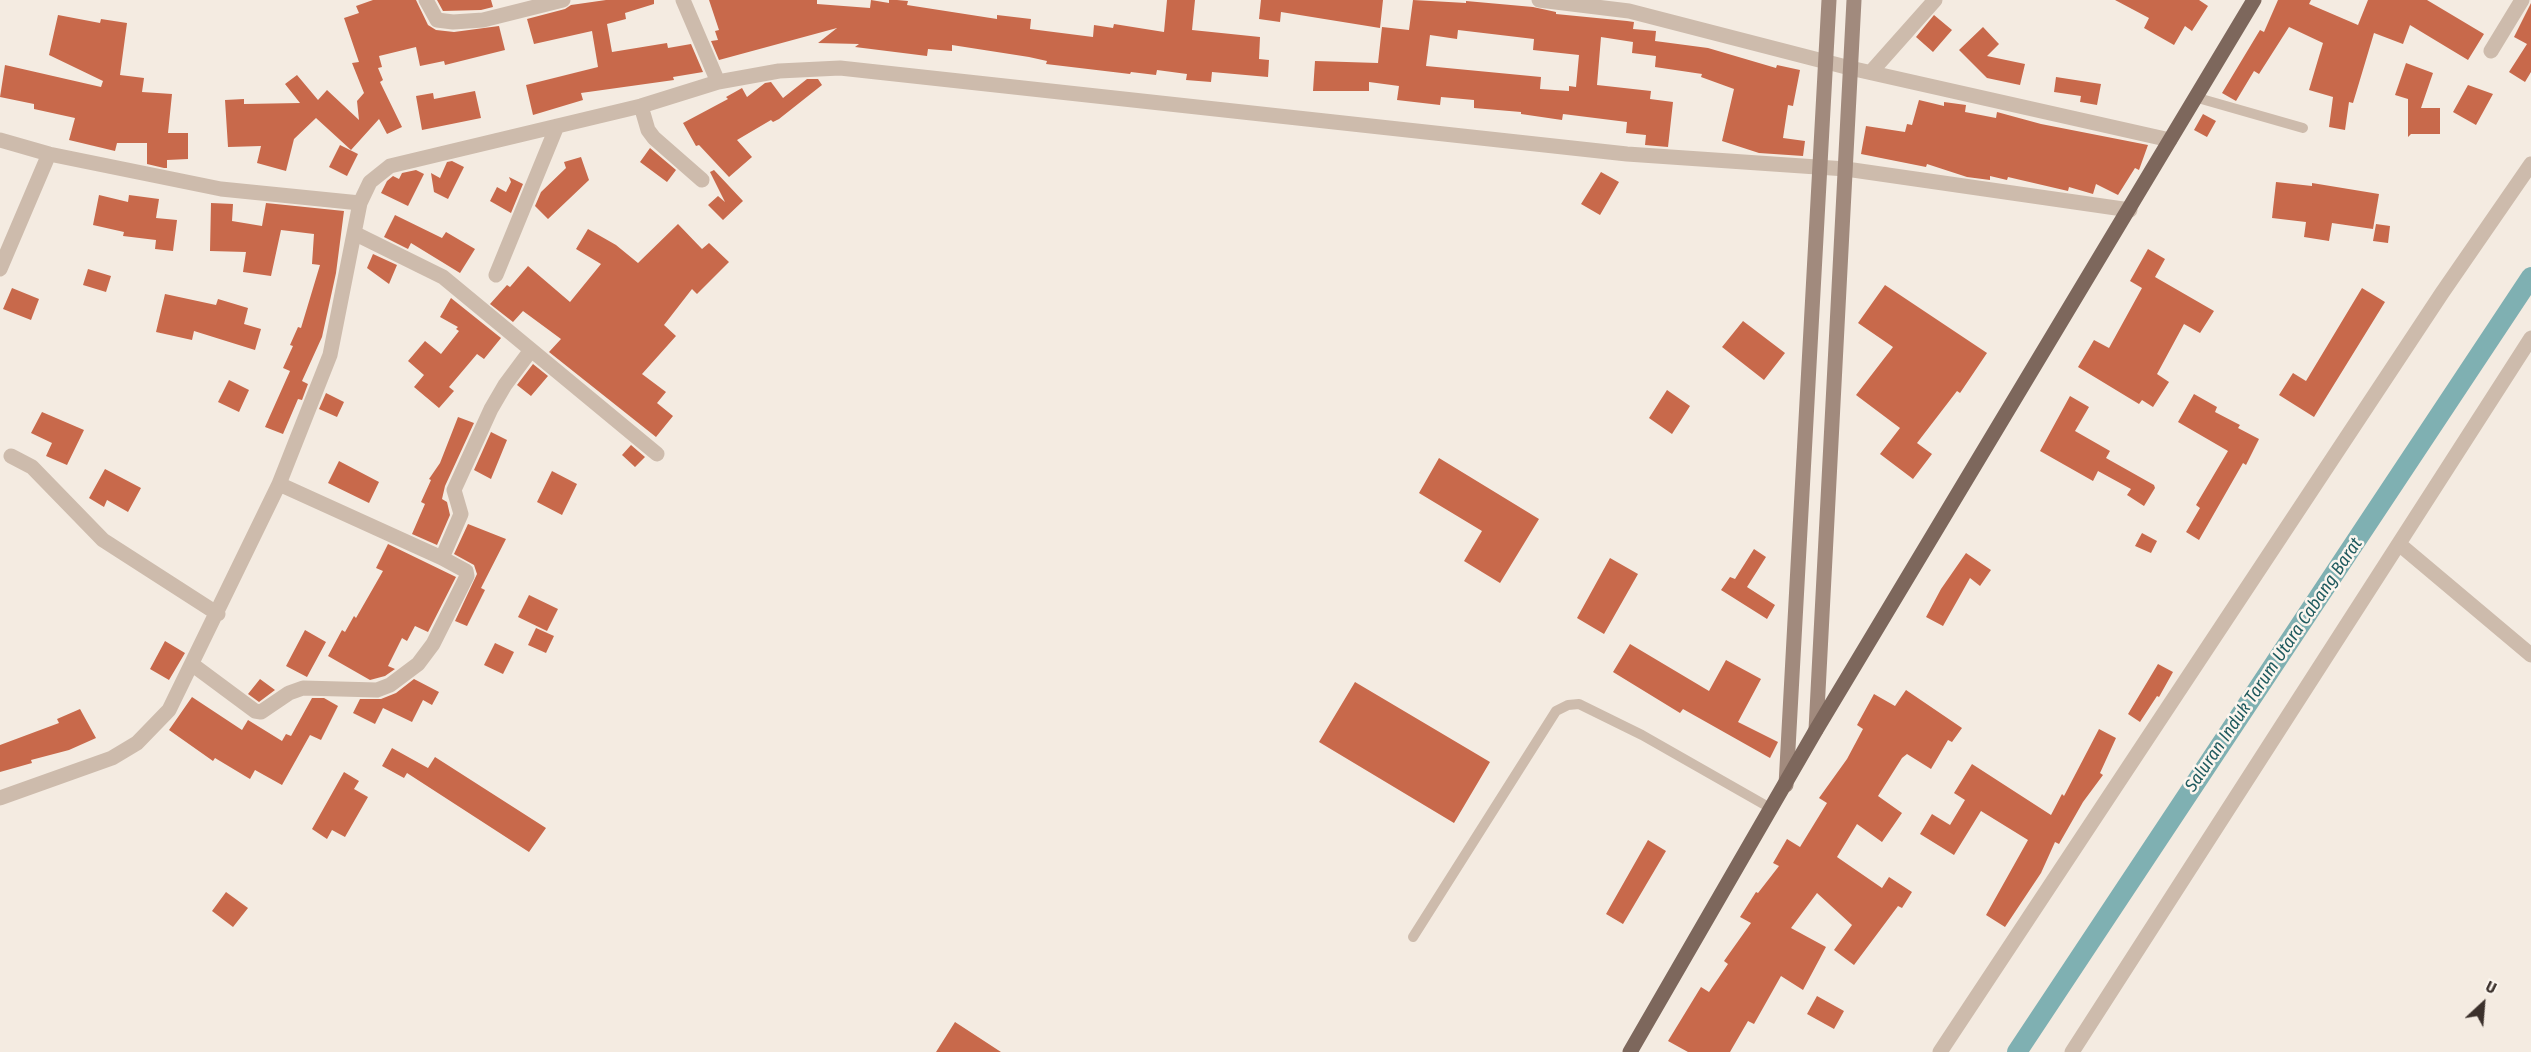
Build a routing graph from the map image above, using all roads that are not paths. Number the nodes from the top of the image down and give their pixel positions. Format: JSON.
{"nodes":[{"id":1,"x":426,"y":0,"type":"edge"},
{"id":2,"x":563,"y":0,"type":"edge"},
{"id":3,"x":683,"y":0,"type":"edge"},
{"id":4,"x":1539,"y":0,"type":"edge"},
{"id":5,"x":1829,"y":0,"type":"edge"},
{"id":6,"x":1854,"y":0,"type":"edge"},
{"id":7,"x":1935,"y":0,"type":"edge"},
{"id":8,"x":2254,"y":0,"type":"edge"},
{"id":9,"x":2522,"y":0,"type":"edge"},
{"id":10,"x":2491,"y":51,"type":"dead end"},
{"id":11,"x":1825,"y":62,"type":"junction"},
{"id":12,"x":1850,"y":68,"type":"junction"},
{"id":13,"x":1871,"y":72,"type":"junction"},
{"id":14,"x":718,"y":82,"type":"junction"},
{"id":15,"x":2198,"y":98,"type":"junction"},
{"id":16,"x":641,"y":106,"type":"junction"},
{"id":17,"x":557,"y":126,"type":"junction"},
{"id":18,"x":2302,"y":128,"type":"dead end"},
{"id":19,"x":0,"y":140,"type":"edge"},
{"id":20,"x":2170,"y":140,"type":"junction"},
{"id":21,"x":50,"y":154,"type":"junction"},
{"id":22,"x":2531,"y":164,"type":"edge"},
{"id":23,"x":1820,"y":168,"type":"junction"},
{"id":24,"x":1846,"y":169,"type":"junction"},
{"id":25,"x":702,"y":180,"type":"dead end"},
{"id":26,"x":360,"y":203,"type":"junction"},
{"id":27,"x":2130,"y":210,"type":"junction"},
{"id":28,"x":356,"y":234,"type":"junction"},
{"id":29,"x":0,"y":269,"type":"edge"},
{"id":30,"x":496,"y":275,"type":"dead end"},
{"id":31,"x":2531,"y":338,"type":"edge"},
{"id":32,"x":531,"y":350,"type":"junction"},
{"id":33,"x":657,"y":454,"type":"dead end"},
{"id":34,"x":11,"y":456,"type":"dead end"},
{"id":35,"x":279,"y":484,"type":"junction"},
{"id":36,"x":2399,"y":544,"type":"junction"},
{"id":37,"x":442,"y":558,"type":"junction"},
{"id":38,"x":218,"y":614,"type":"junction"},
{"id":39,"x":2531,"y":655,"type":"edge"},
{"id":40,"x":193,"y":665,"type":"junction"},
{"id":41,"x":1816,"y":730,"type":"junction"},
{"id":42,"x":1786,"y":785,"type":"junction"},
{"id":43,"x":0,"y":798,"type":"edge"},
{"id":44,"x":1772,"y":809,"type":"junction"},
{"id":45,"x":1413,"y":937,"type":"dead end"},
{"id":46,"x":1630,"y":1052,"type":"edge"},
{"id":47,"x":1940,"y":1052,"type":"edge"},
{"id":48,"x":2072,"y":1052,"type":"edge"}],
"edges":[{"from":1,"to":2,"type":"street"},
{"from":3,"to":14,"type":"street"},
{"from":4,"to":11,"type":"street"},
{"from":5,"to":11,"type":"street"},
{"from":6,"to":12,"type":"street"},
{"from":7,"to":13,"type":"street"},
{"from":8,"to":15,"type":"main road"},
{"from":9,"to":10,"type":"street"},
{"from":11,"to":12,"type":"street"},
{"from":11,"to":23,"type":"street"},
{"from":12,"to":13,"type":"street"},
{"from":12,"to":24,"type":"street"},
{"from":13,"to":20,"type":"street"},
{"from":14,"to":16,"type":"street"},
{"from":14,"to":23,"type":"street"},
{"from":15,"to":18,"type":"lane"},
{"from":15,"to":20,"type":"main road"},
{"from":16,"to":17,"type":"street"},
{"from":16,"to":25,"type":"street"},
{"from":17,"to":26,"type":"street"},
{"from":17,"to":30,"type":"street"},
{"from":19,"to":21,"type":"street"},
{"from":20,"to":27,"type":"main road"},
{"from":21,"to":26,"type":"street"},
{"from":21,"to":29,"type":"street"},
{"from":22,"to":47,"type":"street"},
{"from":23,"to":24,"type":"street"},
{"from":23,"to":42,"type":"street"},
{"from":24,"to":27,"type":"street"},
{"from":24,"to":41,"type":"street"},
{"from":26,"to":28,"type":"street"},
{"from":27,"to":41,"type":"main road"},
{"from":28,"to":32,"type":"street"},
{"from":28,"to":35,"type":"street"},
{"from":31,"to":36,"type":"street"},
{"from":32,"to":33,"type":"street"},
{"from":32,"to":37,"type":"street"},
{"from":34,"to":38,"type":"street"},
{"from":35,"to":37,"type":"street"},
{"from":35,"to":38,"type":"street"},
{"from":36,"to":39,"type":"street"},
{"from":36,"to":48,"type":"street"},
{"from":37,"to":40,"type":"street"},
{"from":38,"to":40,"type":"street"},
{"from":40,"to":43,"type":"street"},
{"from":41,"to":42,"type":"main road"},
{"from":42,"to":44,"type":"main road"},
{"from":44,"to":45,"type":"lane"},
{"from":44,"to":46,"type":"main road"}]}
